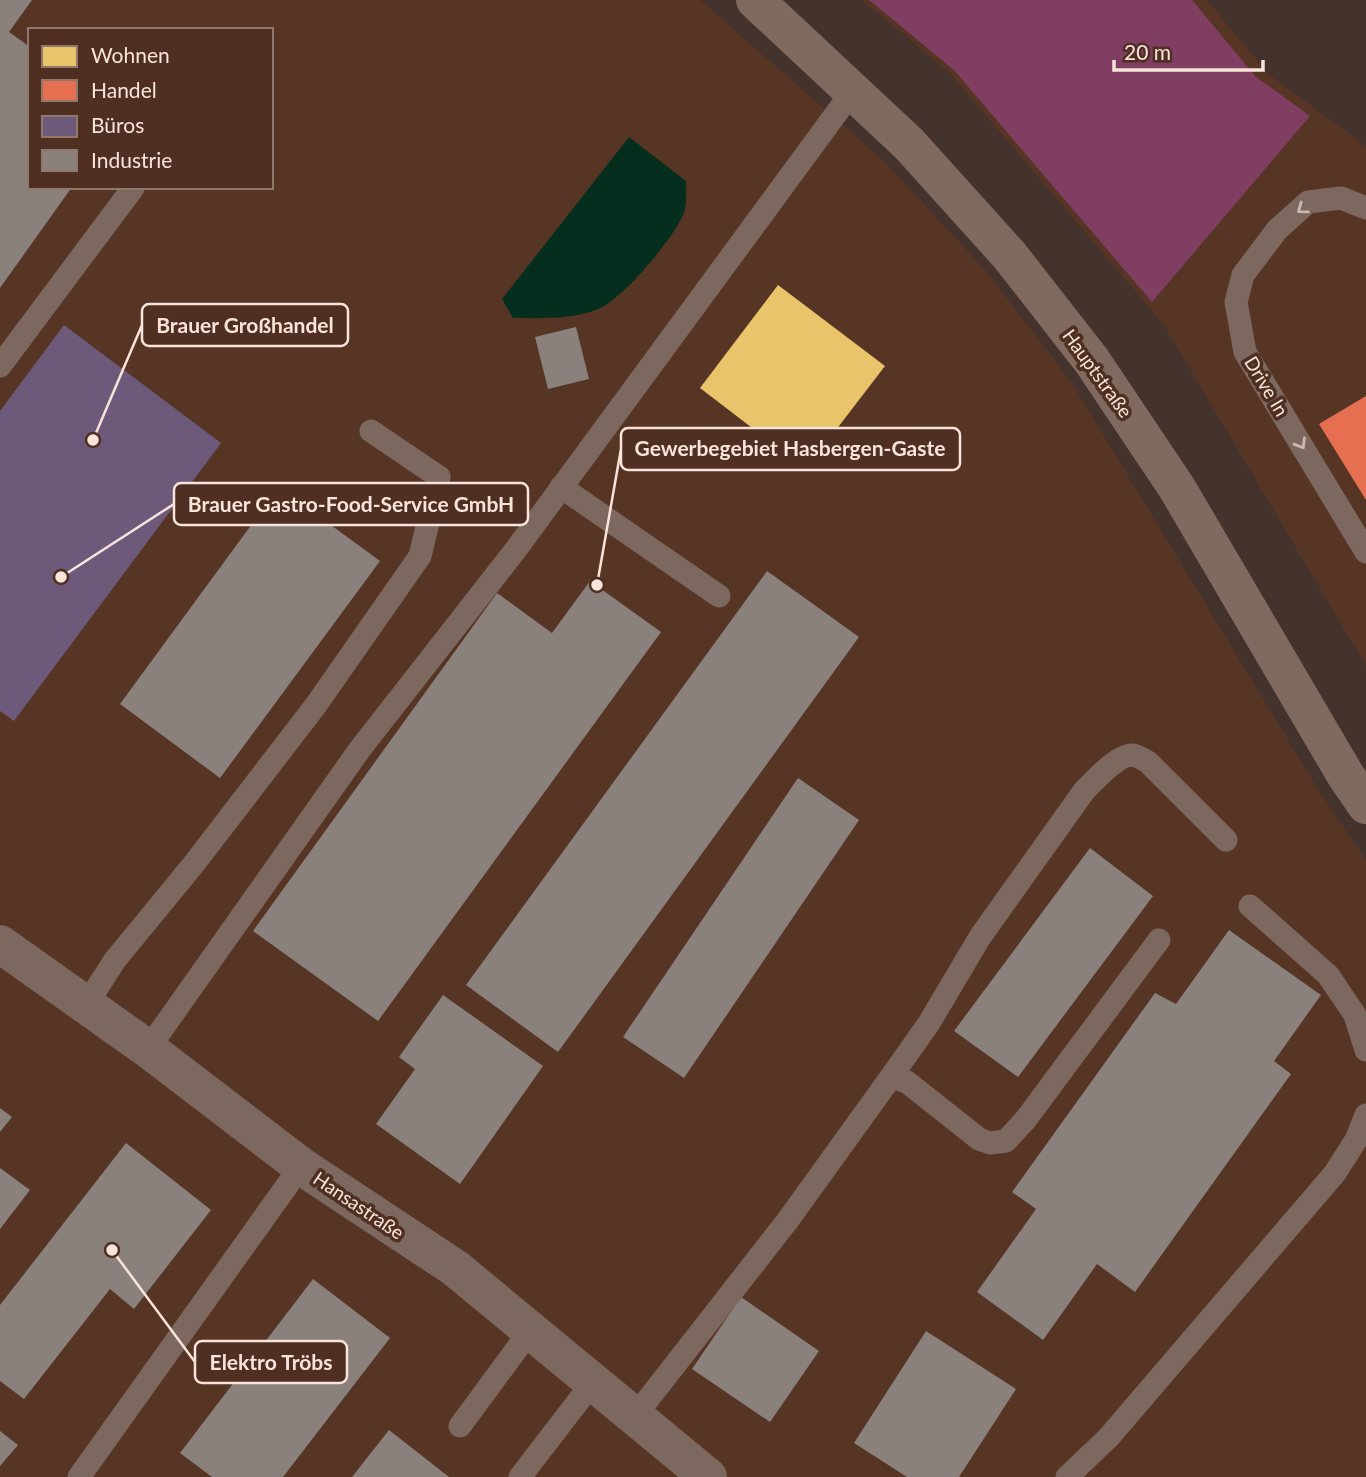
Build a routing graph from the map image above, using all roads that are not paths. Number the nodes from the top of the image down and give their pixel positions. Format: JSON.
{"nodes":[{"id":1,"x":755,"y":0,"type":"edge"},
{"id":2,"x":852,"y":92,"type":"junction"},
{"id":3,"x":132,"y":189,"type":"edge"},
{"id":4,"x":1366,"y":208,"type":"edge"},
{"id":5,"x":0,"y":366,"type":"edge"},
{"id":6,"x":370,"y":431,"type":"dead end"},
{"id":7,"x":561,"y":488,"type":"junction"},
{"id":8,"x":1366,"y":552,"type":"edge"},
{"id":9,"x":719,"y":596,"type":"dead end"},
{"id":10,"x":1366,"y":805,"type":"edge"},
{"id":11,"x":1226,"y":840,"type":"dead end"},
{"id":12,"x":1250,"y":906,"type":"dead end"},
{"id":13,"x":1159,"y":940,"type":"dead end"},
{"id":14,"x":0,"y":944,"type":"edge"},
{"id":15,"x":86,"y":1005,"type":"junction"},
{"id":16,"x":148,"y":1049,"type":"junction"},
{"id":17,"x":1366,"y":1050,"type":"edge"},
{"id":18,"x":891,"y":1077,"type":"junction"},
{"id":19,"x":1366,"y":1115,"type":"edge"},
{"id":20,"x":301,"y":1166,"type":"junction"},
{"id":21,"x":530,"y":1331,"type":"junction"},
{"id":22,"x":593,"y":1382,"type":"junction"},
{"id":23,"x":635,"y":1416,"type":"junction"},
{"id":24,"x":460,"y":1426,"type":"dead end"},
{"id":25,"x":79,"y":1477,"type":"edge"},
{"id":26,"x":520,"y":1477,"type":"edge"},
{"id":27,"x":708,"y":1477,"type":"edge"},
{"id":28,"x":1067,"y":1477,"type":"edge"}],
"edges":[{"from":1,"to":2,"type":"street","name":"Hauptstraße"},
{"from":2,"to":7,"type":"lane"},
{"from":2,"to":10,"type":"street","name":"Hauptstraße"},
{"from":3,"to":5,"type":"lane"},
{"from":4,"to":8,"type":"lane","name":"Drive In","one_way":true},
{"from":6,"to":15,"type":"lane"},
{"from":7,"to":9,"type":"lane"},
{"from":7,"to":16,"type":"lane"},
{"from":11,"to":18,"type":"lane"},
{"from":12,"to":17,"type":"lane"},
{"from":13,"to":18,"type":"lane"},
{"from":14,"to":15,"type":"street","name":"Hansastraße"},
{"from":15,"to":16,"type":"street","name":"Hansastraße"},
{"from":16,"to":20,"type":"street","name":"Hansastraße"},
{"from":18,"to":23,"type":"lane"},
{"from":19,"to":28,"type":"lane"},
{"from":20,"to":21,"type":"street","name":"Hansastraße"},
{"from":20,"to":25,"type":"lane"},
{"from":21,"to":22,"type":"street","name":"Hansastraße"},
{"from":21,"to":24,"type":"lane"},
{"from":22,"to":23,"type":"street","name":"Hansastraße"},
{"from":22,"to":26,"type":"lane"},
{"from":23,"to":27,"type":"street","name":"Hansastraße"}]}
